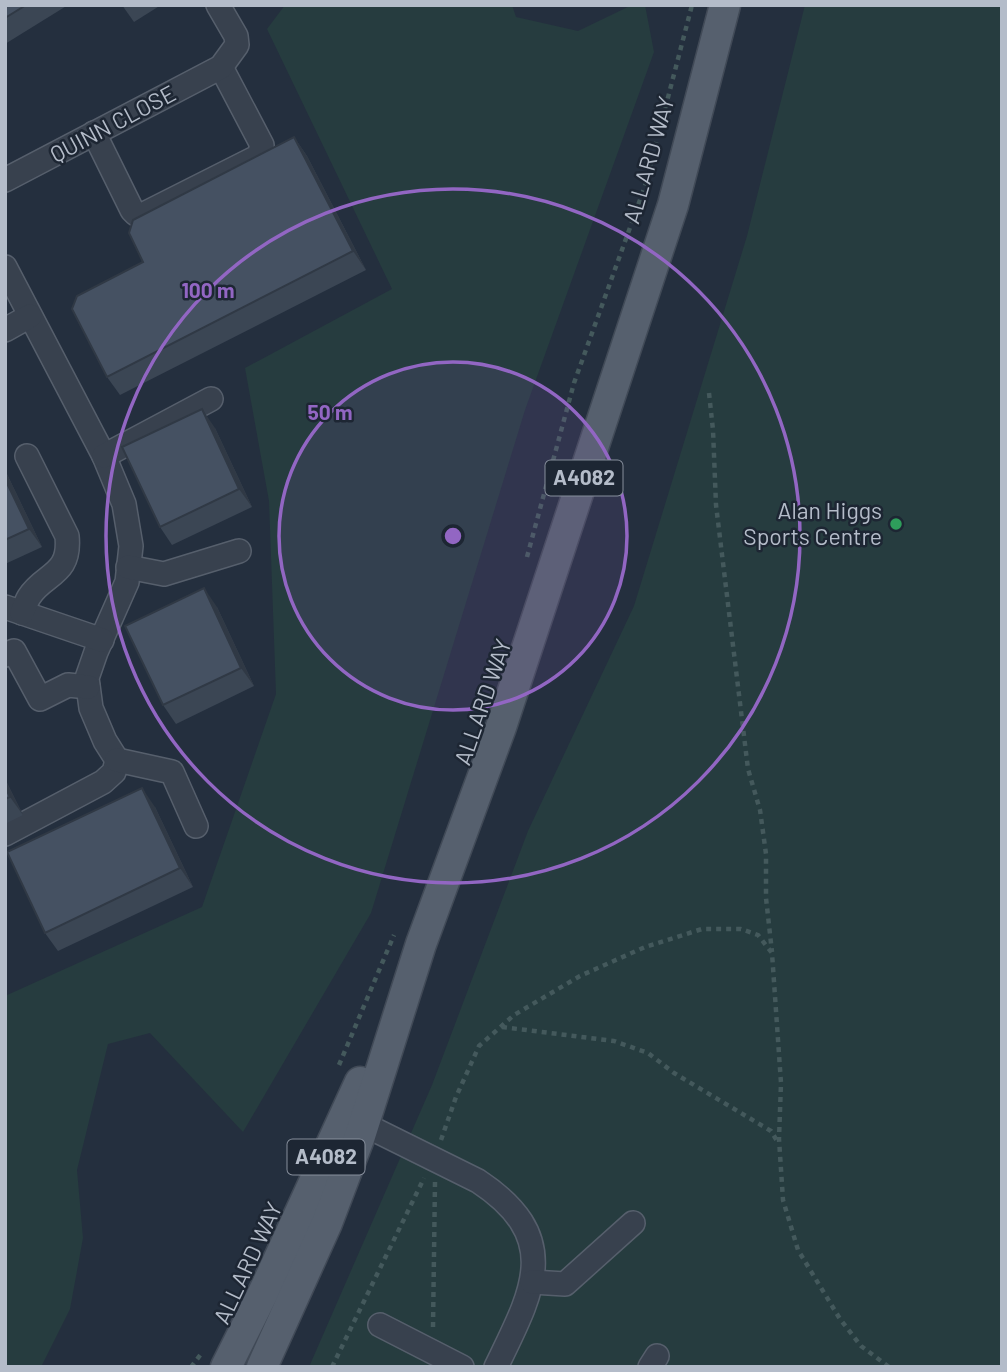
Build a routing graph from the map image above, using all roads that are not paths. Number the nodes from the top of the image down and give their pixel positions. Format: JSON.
{"nodes":[{"id":1,"x":218,"y":5,"type":"edge"},
{"id":2,"x":725,"y":5,"type":"edge"},
{"id":3,"x":221,"y":67,"type":"junction"},
{"id":4,"x":94,"y":134,"type":"junction"},
{"id":5,"x":5,"y":180,"type":"edge"},
{"id":6,"x":5,"y":267,"type":"edge"},
{"id":7,"x":30,"y":316,"type":"junction"},
{"id":8,"x":5,"y":330,"type":"edge"},
{"id":9,"x":211,"y":399,"type":"dead end"},
{"id":10,"x":27,"y":456,"type":"dead end"},
{"id":11,"x":104,"y":456,"type":"junction"},
{"id":12,"x":239,"y":551,"type":"dead end"},
{"id":13,"x":128,"y":567,"type":"junction"},
{"id":14,"x":14,"y":610,"type":"edge"},
{"id":15,"x":102,"y":640,"type":"junction"},
{"id":16,"x":5,"y":655,"type":"edge"},
{"id":17,"x":88,"y":687,"type":"junction"},
{"id":18,"x":111,"y":750,"type":"junction"},
{"id":19,"x":196,"y":826,"type":"dead end"},
{"id":20,"x":5,"y":834,"type":"edge"},
{"id":21,"x":408,"y":939,"type":"junction"},
{"id":22,"x":363,"y":1124,"type":"junction"},
{"id":23,"x":633,"y":1223,"type":"dead end"},
{"id":24,"x":532,"y":1282,"type":"junction"},
{"id":25,"x":380,"y":1325,"type":"dead end"},
{"id":26,"x":216,"y":1358,"type":"edge"},
{"id":27,"x":262,"y":1367,"type":"edge"},
{"id":28,"x":462,"y":1367,"type":"edge"},
{"id":29,"x":496,"y":1367,"type":"edge"}],
"edges":[{"from":1,"to":3,"type":"street"},
{"from":2,"to":21,"type":"main road","name":"ALLARD WAY","number":"A4082"},
{"from":3,"to":4,"type":"street","name":"QUINN CLOSE"},
{"from":3,"to":4,"type":"street"},
{"from":4,"to":5,"type":"street","name":"QUINN CLOSE"},
{"from":6,"to":7,"type":"street"},
{"from":7,"to":8,"type":"street"},
{"from":7,"to":11,"type":"street"},
{"from":9,"to":11,"type":"street"},
{"from":10,"to":14,"type":"street"},
{"from":11,"to":13,"type":"street"},
{"from":12,"to":13,"type":"street"},
{"from":13,"to":15,"type":"street"},
{"from":14,"to":15,"type":"street"},
{"from":15,"to":17,"type":"street"},
{"from":16,"to":17,"type":"street"},
{"from":17,"to":18,"type":"street"},
{"from":18,"to":19,"type":"street"},
{"from":18,"to":20,"type":"street"},
{"from":21,"to":22,"type":"main road","name":"ALLARD WAY","number":"A4082"},
{"from":21,"to":26,"type":"main road","name":"ALLARD WAY","number":"A4082"},
{"from":22,"to":24,"type":"street"},
{"from":22,"to":27,"type":"main road","name":"ALLARD WAY","number":"A4082"},
{"from":23,"to":24,"type":"street"},
{"from":24,"to":29,"type":"street"},
{"from":25,"to":28,"type":"street"}]}
